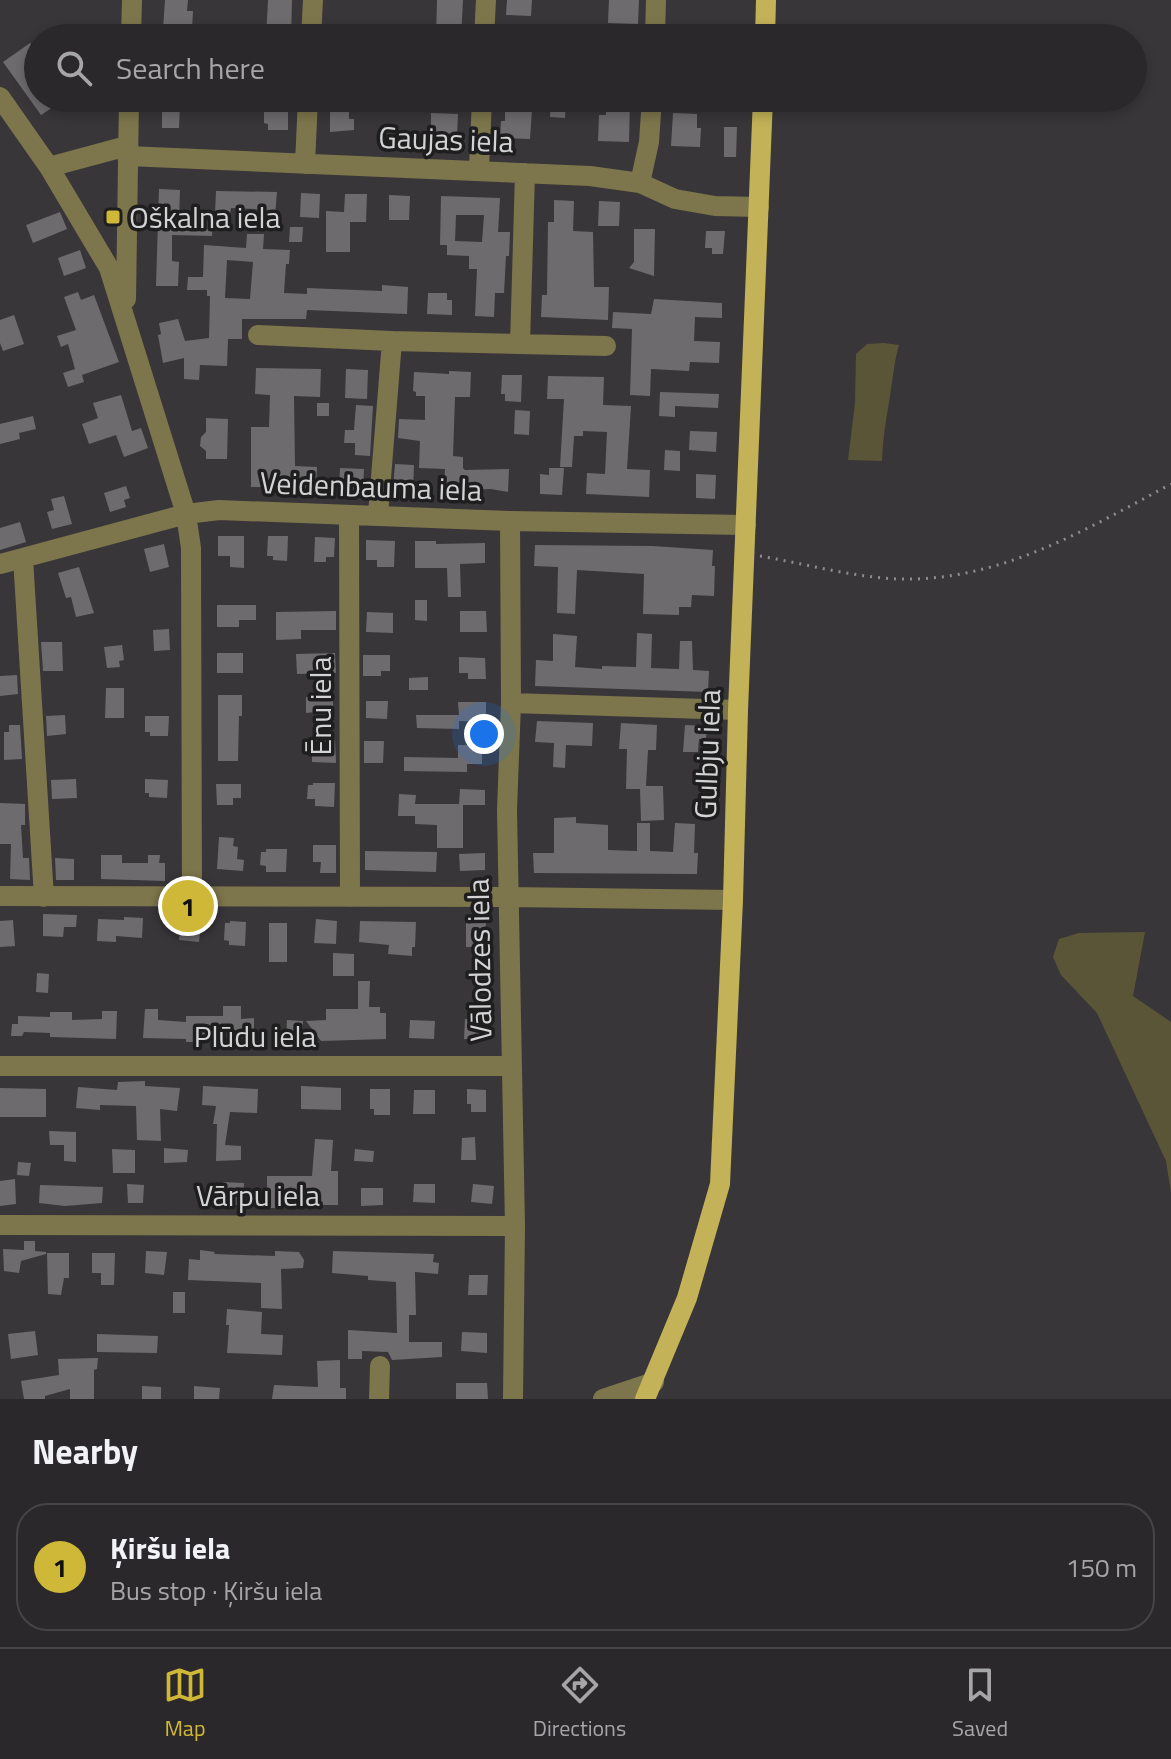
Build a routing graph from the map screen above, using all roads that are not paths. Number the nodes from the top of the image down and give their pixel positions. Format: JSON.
{"nodes":[{"id":1,"x":132,"y":0,"type":"edge"},
{"id":2,"x":313,"y":0,"type":"edge"},
{"id":3,"x":486,"y":0,"type":"edge"},
{"id":4,"x":656,"y":0,"type":"edge"},
{"id":5,"x":766,"y":0,"type":"edge"},
{"id":6,"x":131,"y":24,"type":"edge"},
{"id":7,"x":312,"y":24,"type":"edge"},
{"id":8,"x":485,"y":24,"type":"edge"},
{"id":9,"x":655,"y":24,"type":"edge"},
{"id":10,"x":765,"y":24,"type":"edge"},
{"id":11,"x":0,"y":97,"type":"edge"},
{"id":12,"x":128,"y":112,"type":"edge"},
{"id":13,"x":307,"y":112,"type":"edge"},
{"id":14,"x":481,"y":112,"type":"edge"},
{"id":15,"x":651,"y":112,"type":"edge"},
{"id":16,"x":762,"y":112,"type":"edge"},
{"id":17,"x":127,"y":151,"type":"junction"},
{"id":18,"x":305,"y":164,"type":"junction"},
{"id":19,"x":49,"y":167,"type":"junction"},
{"id":20,"x":479,"y":169,"type":"junction"},
{"id":21,"x":525,"y":173,"type":"junction"},
{"id":22,"x":640,"y":183,"type":"junction"},
{"id":23,"x":759,"y":207,"type":"junction"},
{"id":24,"x":125,"y":315,"type":"junction"},
{"id":25,"x":258,"y":335,"type":"dead end"},
{"id":26,"x":392,"y":341,"type":"junction"},
{"id":27,"x":520,"y":344,"type":"junction"},
{"id":28,"x":606,"y":346,"type":"dead end"},
{"id":29,"x":186,"y":514,"type":"junction"},
{"id":30,"x":349,"y":515,"type":"junction"},
{"id":31,"x":378,"y":515,"type":"junction"},
{"id":32,"x":510,"y":521,"type":"junction"},
{"id":33,"x":746,"y":525,"type":"junction"},
{"id":34,"x":23,"y":558,"type":"junction"},
{"id":35,"x":0,"y":564,"type":"edge"},
{"id":36,"x":511,"y":703,"type":"junction"},
{"id":37,"x":738,"y":710,"type":"junction"},
{"id":38,"x":0,"y":896,"type":"edge"},
{"id":39,"x":192,"y":896,"type":"junction"},
{"id":40,"x":44,"y":897,"type":"junction"},
{"id":41,"x":350,"y":897,"type":"junction"},
{"id":42,"x":509,"y":897,"type":"junction"},
{"id":43,"x":733,"y":900,"type":"junction"},
{"id":44,"x":0,"y":1066,"type":"edge"},
{"id":45,"x":510,"y":1066,"type":"junction"},
{"id":46,"x":0,"y":1225,"type":"edge"},
{"id":47,"x":515,"y":1226,"type":"junction"},
{"id":48,"x":380,"y":1366,"type":"dead end"},
{"id":49,"x":650,"y":1390,"type":"edge"},
{"id":50,"x":379,"y":1399,"type":"edge"},
{"id":51,"x":513,"y":1399,"type":"edge"},
{"id":52,"x":603,"y":1399,"type":"edge"}],
"edges":[{"from":1,"to":6,"type":"street"},
{"from":2,"to":7,"type":"street"},
{"from":3,"to":8,"type":"street"},
{"from":4,"to":9,"type":"street"},
{"from":5,"to":10,"type":"main road"},
{"from":11,"to":19,"type":"street"},
{"from":12,"to":17,"type":"street"},
{"from":13,"to":18,"type":"street"},
{"from":14,"to":20,"type":"street"},
{"from":15,"to":22,"type":"street"},
{"from":16,"to":23,"type":"main road","name":"Gulbju iela"},
{"from":17,"to":18,"type":"street","name":"Gaujas iela"},
{"from":17,"to":19,"type":"street","name":"Gaujas iela"},
{"from":17,"to":24,"type":"street"},
{"from":18,"to":20,"type":"street","name":"Gaujas iela"},
{"from":19,"to":24,"type":"street"},
{"from":20,"to":21,"type":"street","name":"Gaujas iela"},
{"from":21,"to":22,"type":"street","name":"Gaujas iela"},
{"from":21,"to":27,"type":"street"},
{"from":22,"to":23,"type":"street","name":"Gaujas iela"},
{"from":23,"to":33,"type":"main road","name":"Gulbju iela"},
{"from":24,"to":29,"type":"street"},
{"from":25,"to":26,"type":"street"},
{"from":26,"to":27,"type":"street"},
{"from":26,"to":31,"type":"street"},
{"from":27,"to":28,"type":"street"},
{"from":29,"to":30,"type":"street","name":"Veidenbauma iela"},
{"from":29,"to":34,"type":"street","name":"Veidenbauma iela"},
{"from":29,"to":39,"type":"street"},
{"from":30,"to":31,"type":"street","name":"Veidenbauma iela"},
{"from":30,"to":41,"type":"street","name":"Ēnu iela"},
{"from":31,"to":32,"type":"street","name":"Veidenbauma iela"},
{"from":32,"to":33,"type":"street","name":"Veidenbauma iela"},
{"from":32,"to":36,"type":"street","name":"Vālodzes iela"},
{"from":33,"to":37,"type":"main road","name":"Gulbju iela"},
{"from":34,"to":35,"type":"street","name":"Veidenbauma iela"},
{"from":34,"to":40,"type":"street"},
{"from":36,"to":37,"type":"street"},
{"from":36,"to":42,"type":"street","name":"Vālodzes iela"},
{"from":37,"to":43,"type":"main road","name":"Gulbju iela"},
{"from":38,"to":40,"type":"street"},
{"from":39,"to":40,"type":"street"},
{"from":39,"to":41,"type":"street"},
{"from":41,"to":42,"type":"street"},
{"from":42,"to":43,"type":"street"},
{"from":42,"to":45,"type":"street","name":"Vālodzes iela"},
{"from":43,"to":49,"type":"main road","name":"Gulbju iela"},
{"from":44,"to":45,"type":"street","name":"Plūdu iela"},
{"from":45,"to":47,"type":"street","name":"Vālodzes iela"},
{"from":46,"to":47,"type":"street","name":"Vārpu iela"},
{"from":47,"to":51,"type":"street","name":"Vālodzes iela"},
{"from":48,"to":50,"type":"street"},
{"from":49,"to":52,"type":"street"}]}
